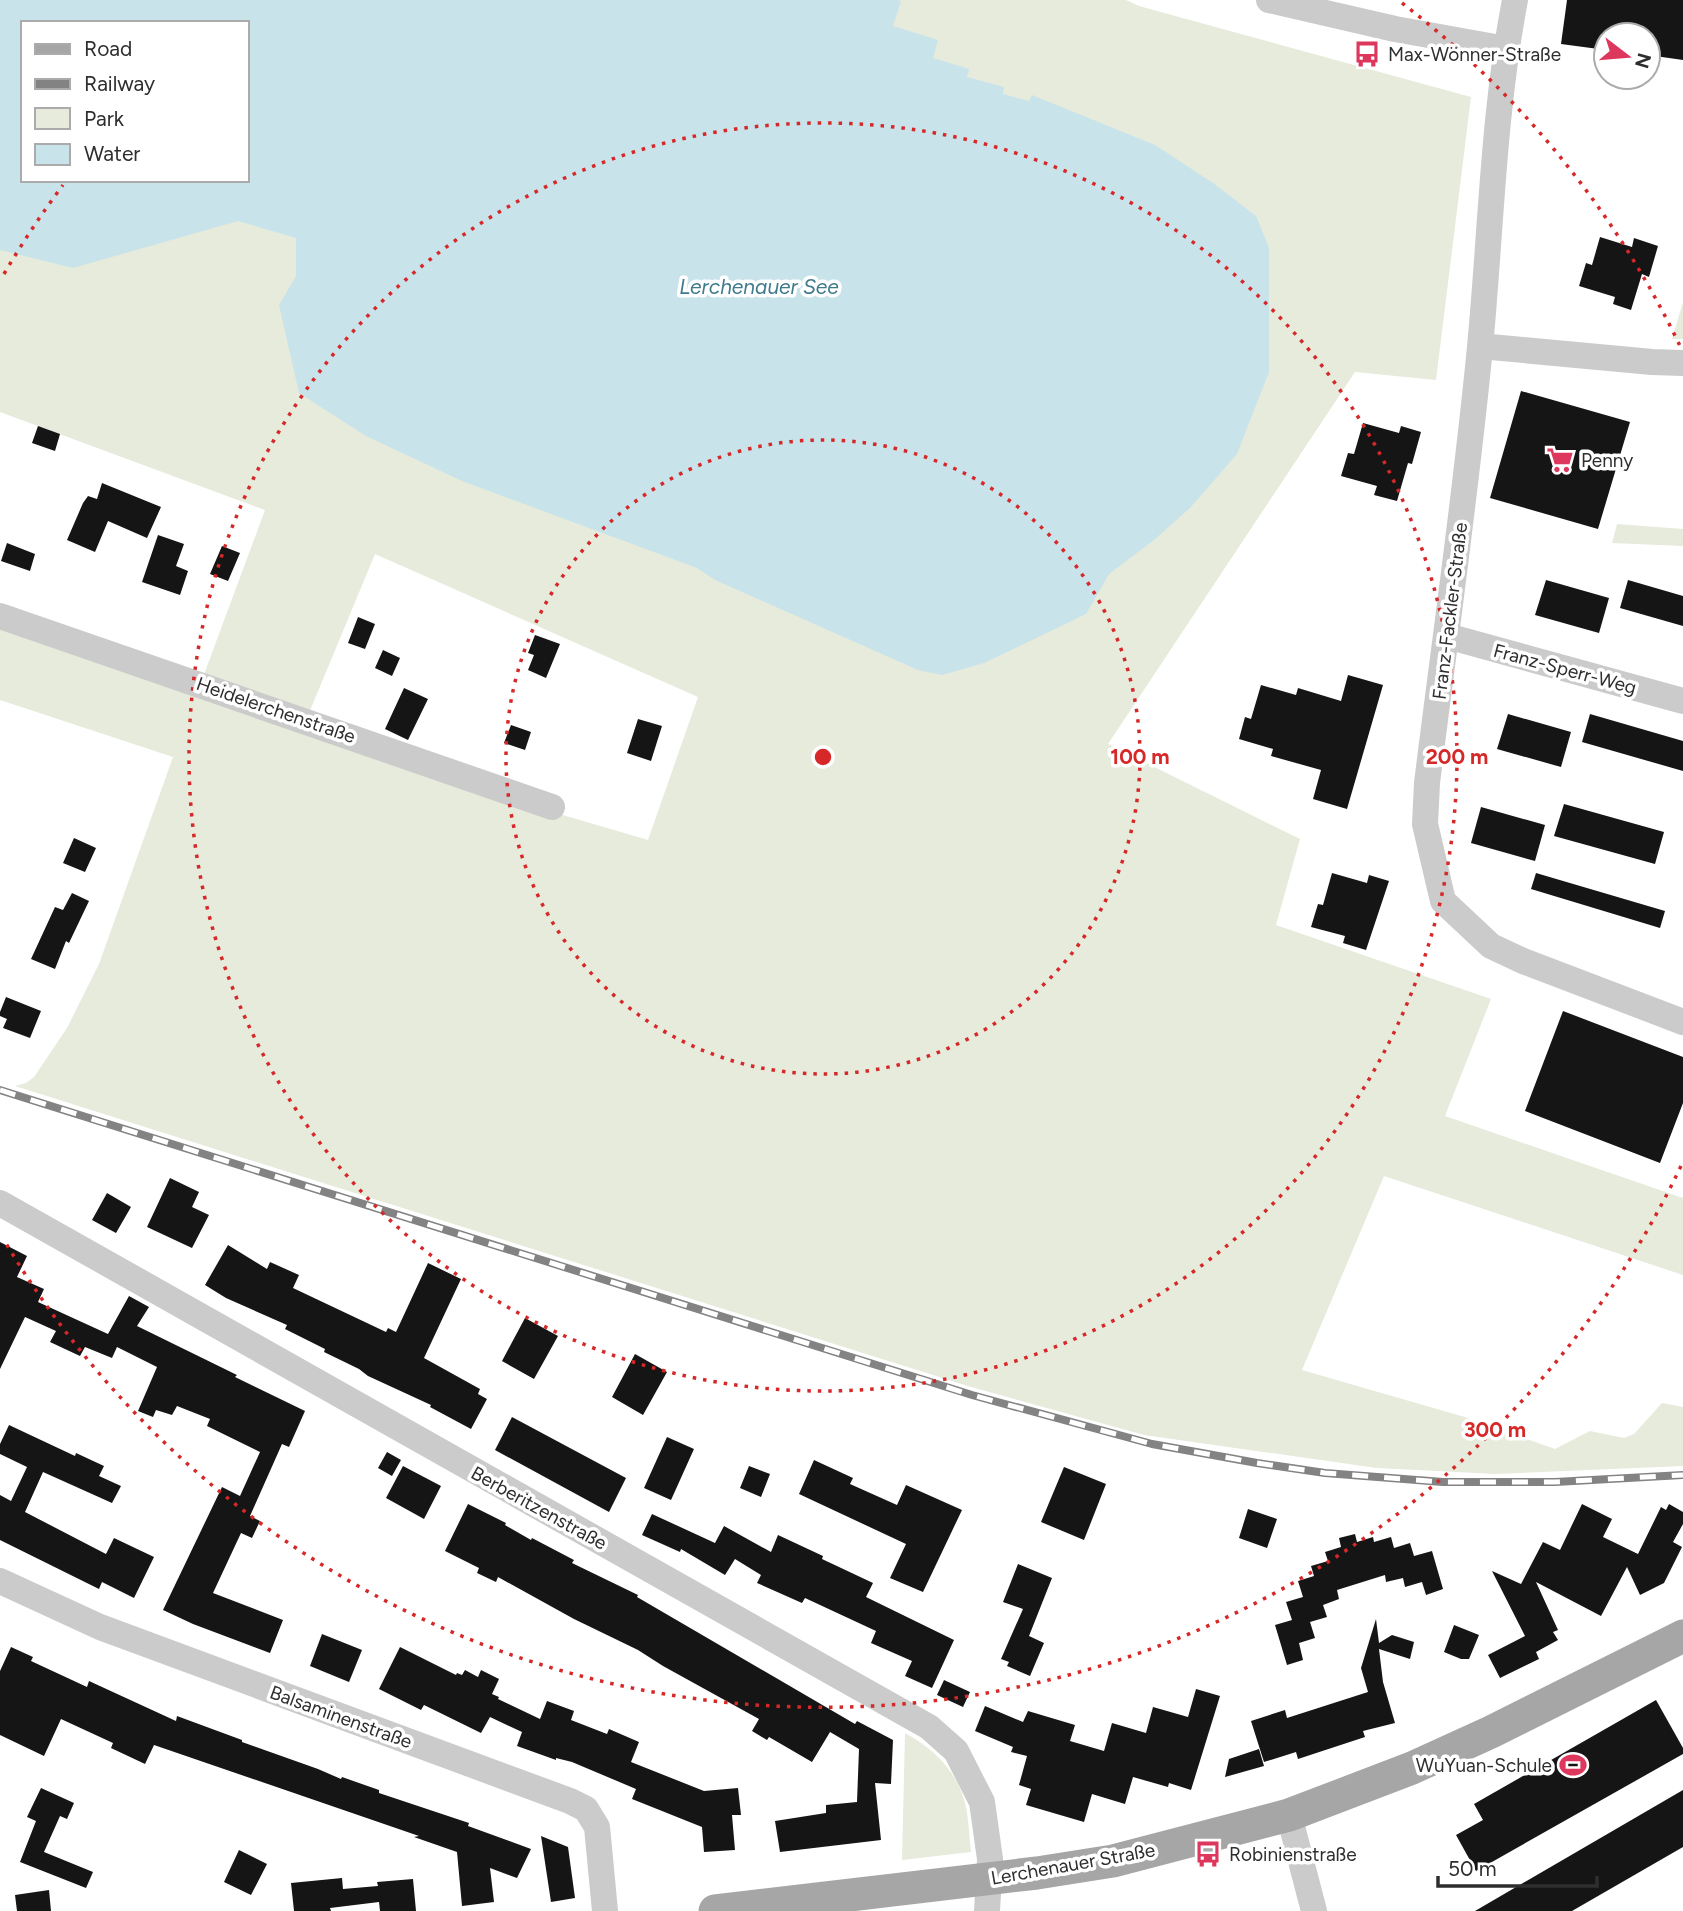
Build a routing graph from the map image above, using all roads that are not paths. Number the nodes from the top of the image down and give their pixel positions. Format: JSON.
{"nodes":[{"id":1,"x":1269,"y":0,"type":"edge"},
{"id":2,"x":1515,"y":0,"type":"edge"},
{"id":3,"x":1506,"y":49,"type":"junction"},
{"id":4,"x":1480,"y":346,"type":"junction"},
{"id":5,"x":1683,"y":363,"type":"edge"},
{"id":6,"x":0,"y":616,"type":"edge"},
{"id":7,"x":1447,"y":636,"type":"junction"},
{"id":8,"x":1683,"y":701,"type":"edge"},
{"id":9,"x":552,"y":807,"type":"dead end"},
{"id":10,"x":1683,"y":1022,"type":"edge"},
{"id":11,"x":0,"y":1203,"type":"edge"},
{"id":12,"x":0,"y":1581,"type":"edge"},
{"id":13,"x":1683,"y":1636,"type":"edge"},
{"id":14,"x":1289,"y":1815,"type":"junction"},
{"id":15,"x":988,"y":1895,"type":"edge"},
{"id":16,"x":605,"y":1911,"type":"edge"},
{"id":17,"x":715,"y":1911,"type":"edge"},
{"id":18,"x":1314,"y":1911,"type":"edge"}],
"edges":[{"from":1,"to":3,"type":"street"},
{"from":2,"to":3,"type":"street"},
{"from":3,"to":4,"type":"street","name":"Franz-Fackler-Straße"},
{"from":4,"to":5,"type":"street"},
{"from":4,"to":7,"type":"street","name":"Franz-Fackler-Straße"},
{"from":6,"to":9,"type":"street","name":"Heidelerchenstraße"},
{"from":7,"to":8,"type":"street","name":"Franz-Sperr-Weg"},
{"from":7,"to":10,"type":"street","name":"Franz-Fackler-Straße"},
{"from":11,"to":15,"type":"street","name":"Berberitzenstraße"},
{"from":12,"to":16,"type":"street","name":"Balsaminenstraße"},
{"from":13,"to":14,"type":"main road","name":"Lerchenauer Straße"},
{"from":14,"to":15,"type":"main road","name":"Lerchenauer Straße"},
{"from":14,"to":18,"type":"street"},
{"from":15,"to":17,"type":"main road","name":"Lerchenauer Straße"}]}
